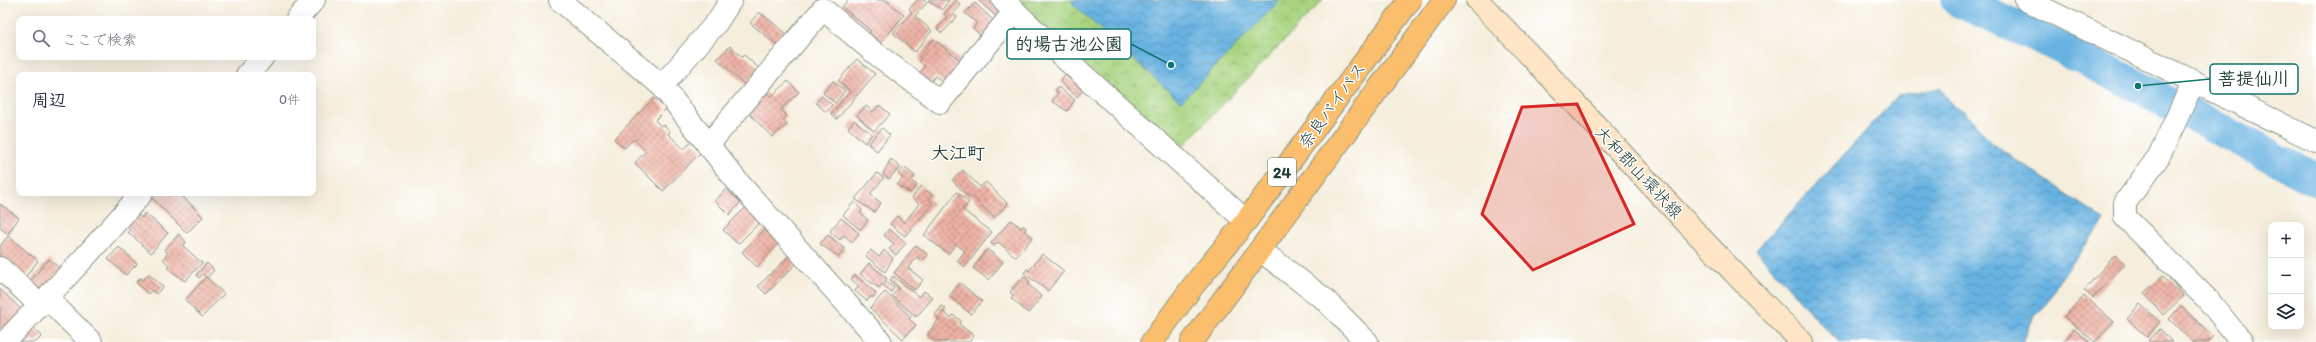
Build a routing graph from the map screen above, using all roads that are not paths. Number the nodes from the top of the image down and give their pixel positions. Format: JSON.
{"nodes":[{"id":1,"x":314,"y":0,"type":"edge"},
{"id":2,"x":560,"y":0,"type":"edge"},
{"id":3,"x":731,"y":0,"type":"edge"},
{"id":4,"x":1410,"y":0,"type":"edge"},
{"id":5,"x":1444,"y":0,"type":"edge"},
{"id":6,"x":1477,"y":0,"type":"edge"},
{"id":7,"x":2026,"y":0,"type":"edge"},
{"id":8,"x":1009,"y":6,"type":"edge"},
{"id":9,"x":300,"y":16,"type":"edge"},
{"id":10,"x":260,"y":60,"type":"edge"},
{"id":11,"x":250,"y":72,"type":"edge"},
{"id":12,"x":662,"y":86,"type":"junction"},
{"id":13,"x":2192,"y":87,"type":"junction"},
{"id":14,"x":2316,"y":141,"type":"edge"},
{"id":15,"x":708,"y":145,"type":"junction"},
{"id":16,"x":139,"y":196,"type":"edge"},
{"id":17,"x":1246,"y":221,"type":"junction"},
{"id":18,"x":1260,"y":250,"type":"junction"},
{"id":19,"x":0,"y":268,"type":"edge"},
{"id":20,"x":43,"y":302,"type":"junction"},
{"id":21,"x":4,"y":342,"type":"edge"},
{"id":22,"x":91,"y":342,"type":"edge"},
{"id":23,"x":881,"y":342,"type":"edge"},
{"id":24,"x":1152,"y":342,"type":"edge"},
{"id":25,"x":1192,"y":342,"type":"edge"},
{"id":26,"x":1367,"y":342,"type":"edge"},
{"id":27,"x":1802,"y":342,"type":"edge"},
{"id":28,"x":2242,"y":342,"type":"edge"}],
"edges":[{"from":1,"to":9,"type":"street"},
{"from":2,"to":12,"type":"street"},
{"from":3,"to":12,"type":"street"},
{"from":4,"to":17,"type":"highway","name":"奈良バイパス","number":"24"},
{"from":5,"to":18,"type":"highway","name":"奈良バイパス","number":"24"},
{"from":6,"to":27,"type":"main road","name":"大和郡山環状線"},
{"from":7,"to":13,"type":"street"},
{"from":8,"to":15,"type":"street"},
{"from":8,"to":17,"type":"street"},
{"from":10,"to":11,"type":"street"},
{"from":12,"to":15,"type":"street"},
{"from":13,"to":14,"type":"street"},
{"from":13,"to":28,"type":"street"},
{"from":15,"to":23,"type":"street"},
{"from":16,"to":20,"type":"street"},
{"from":17,"to":24,"type":"highway","name":"奈良バイパス","number":"24"},
{"from":18,"to":25,"type":"highway","name":"奈良バイパス","number":"24"},
{"from":18,"to":26,"type":"street"},
{"from":19,"to":20,"type":"street"},
{"from":20,"to":21,"type":"street"},
{"from":20,"to":22,"type":"street"}]}
